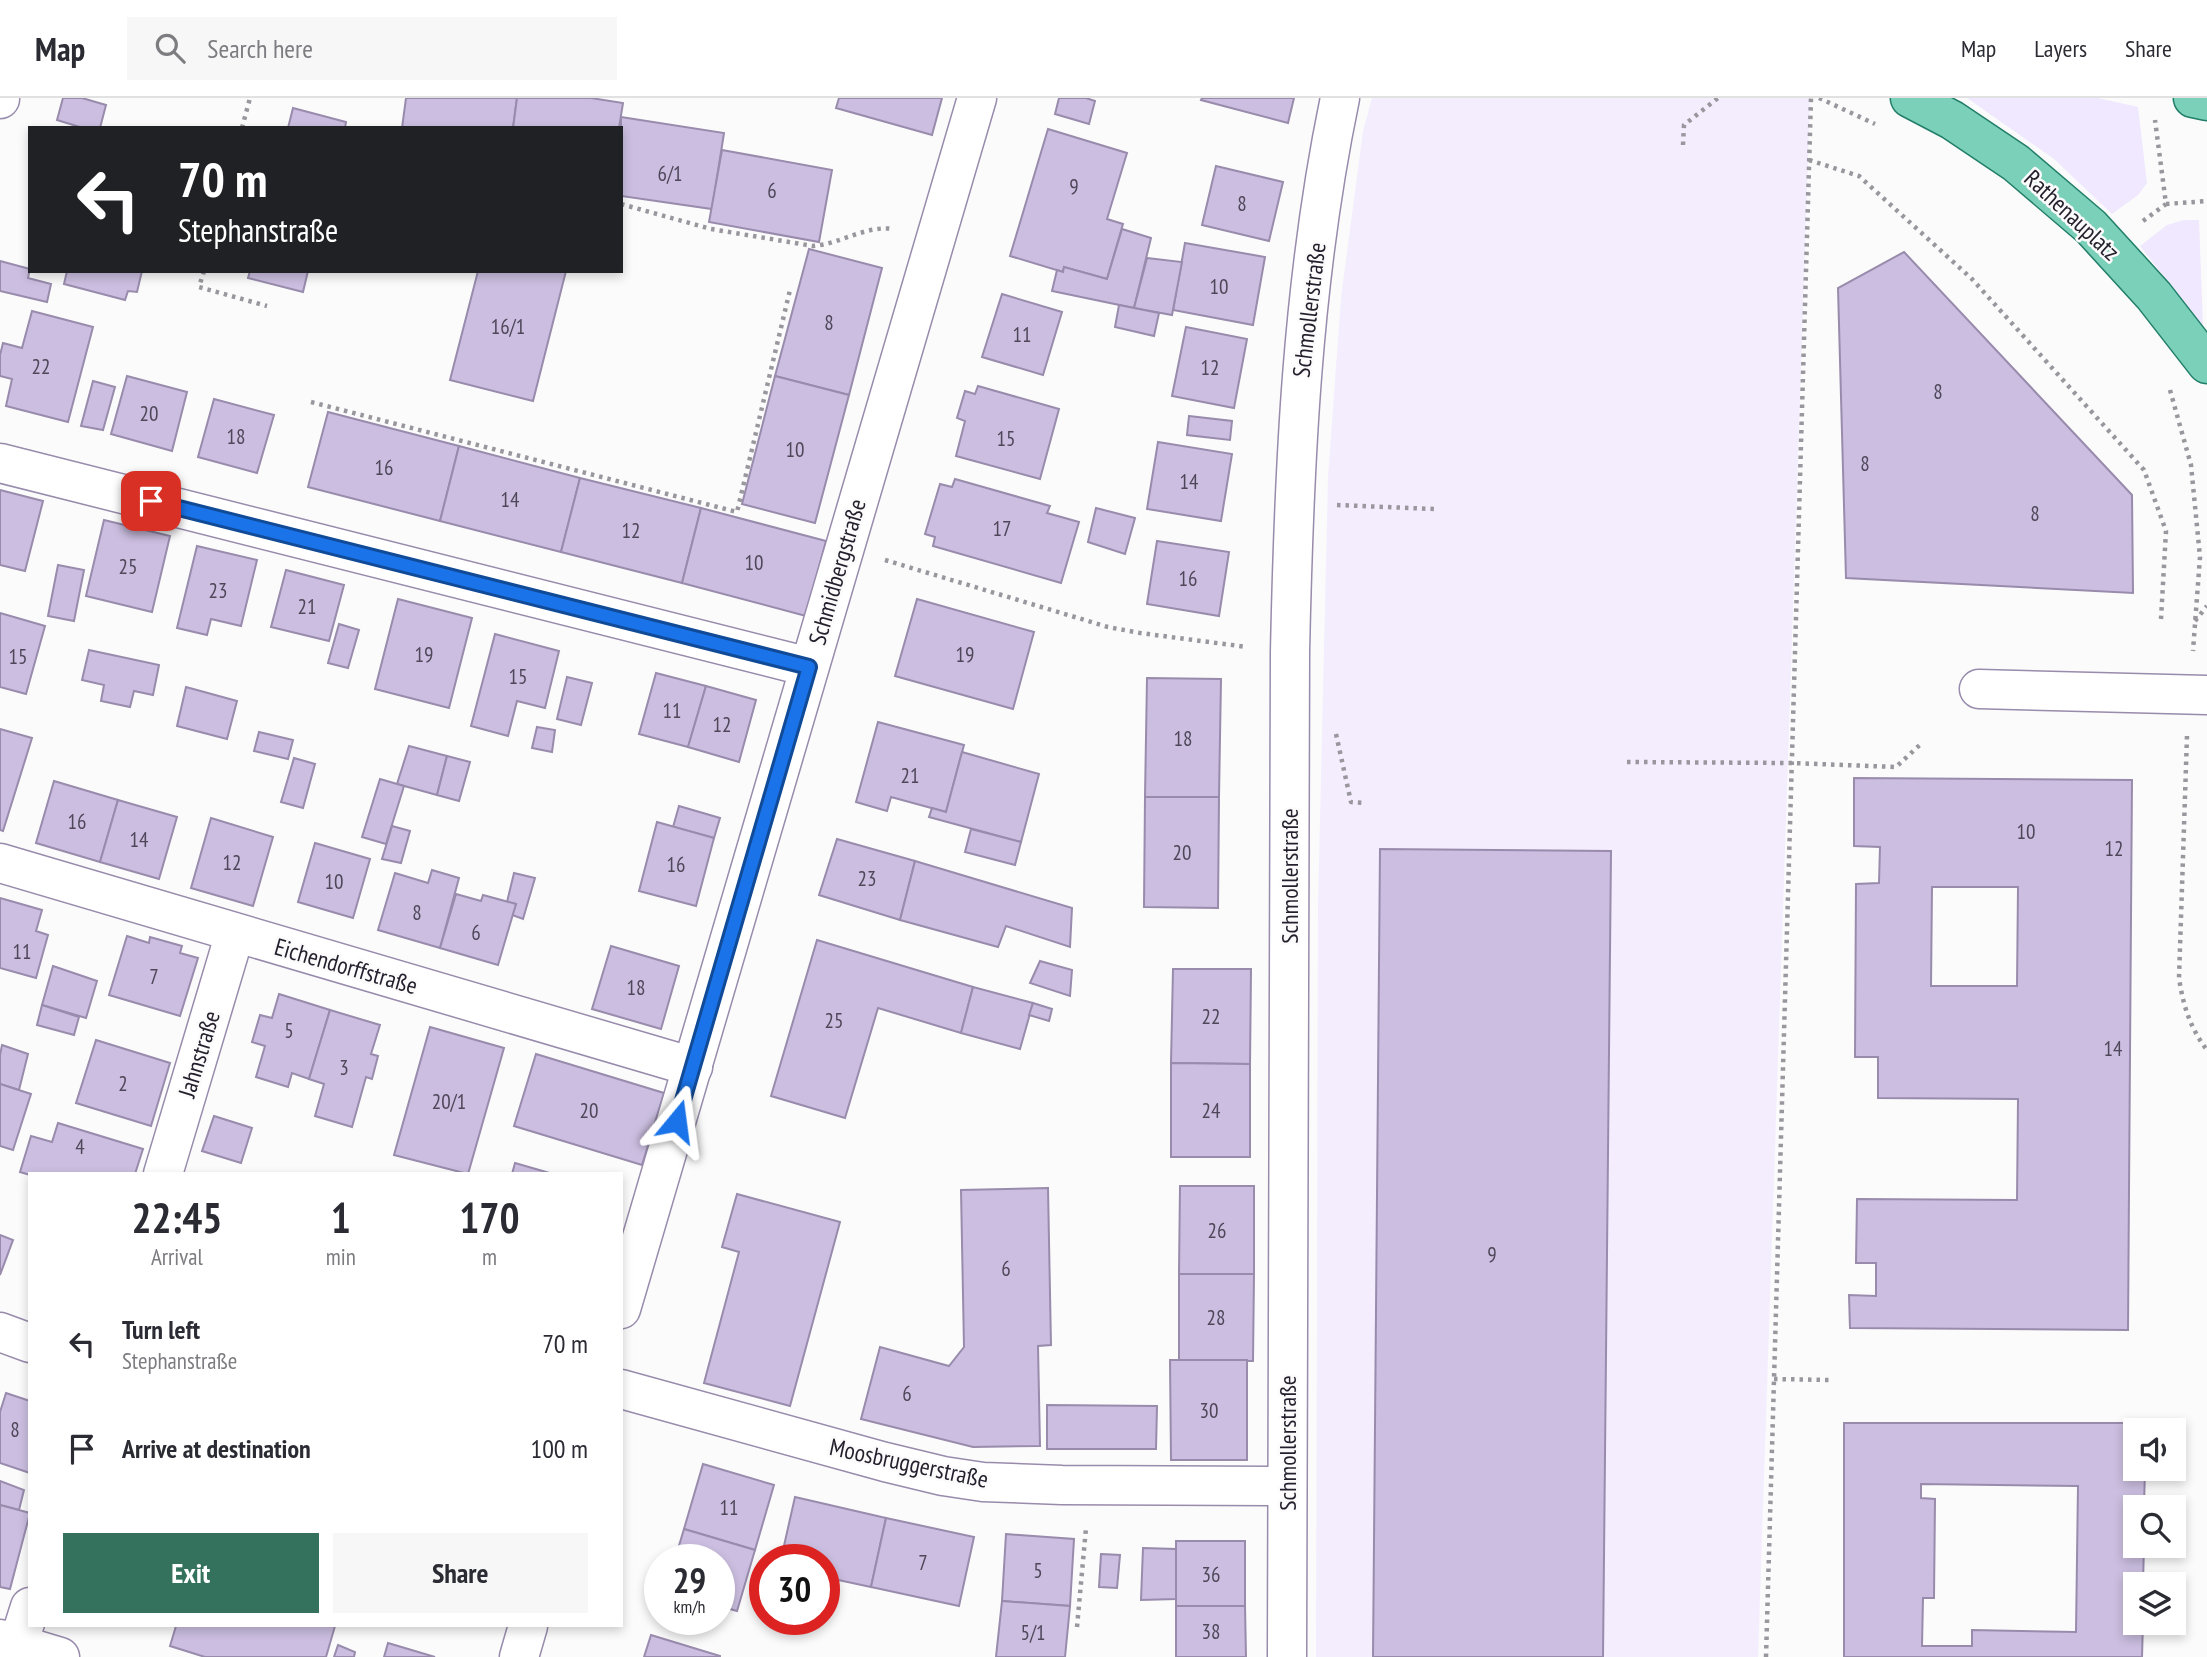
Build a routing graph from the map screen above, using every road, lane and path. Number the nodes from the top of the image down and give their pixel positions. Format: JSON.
{"nodes":[{"id":1,"x":250,"y":98,"type":"edge"},
{"id":2,"x":977,"y":98,"type":"edge"},
{"id":3,"x":1340,"y":98,"type":"edge"},
{"id":4,"x":1718,"y":98,"type":"edge"},
{"id":5,"x":1811,"y":98,"type":"edge"},
{"id":6,"x":1910,"y":98,"type":"edge"},
{"id":7,"x":2193,"y":98,"type":"edge"},
{"id":8,"x":2207,"y":102,"type":"edge"},
{"id":9,"x":2154,"y":111,"type":"dead end"},
{"id":10,"x":243,"y":126,"type":"edge"},
{"id":11,"x":1683,"y":145,"type":"dead end"},
{"id":12,"x":1809,"y":160,"type":"junction"},
{"id":13,"x":2207,"y":201,"type":"edge"},
{"id":14,"x":2166,"y":204,"type":"junction"},
{"id":15,"x":623,"y":205,"type":"edge"},
{"id":16,"x":934,"y":239,"type":"junction"},
{"id":17,"x":2108,"y":245,"type":"junction"},
{"id":18,"x":203,"y":273,"type":"edge"},
{"id":19,"x":790,"y":290,"type":"dead end"},
{"id":20,"x":267,"y":306,"type":"dead end"},
{"id":21,"x":2207,"y":364,"type":"edge"},
{"id":22,"x":2168,"y":384,"type":"dead end"},
{"id":23,"x":311,"y":402,"type":"dead end"},
{"id":24,"x":0,"y":463,"type":"edge"},
{"id":25,"x":1293,"y":503,"type":"junction"},
{"id":26,"x":1434,"y":509,"type":"dead end"},
{"id":27,"x":844,"y":547,"type":"junction"},
{"id":28,"x":2207,"y":606,"type":"edge"},
{"id":29,"x":2161,"y":620,"type":"dead end"},
{"id":30,"x":2194,"y":621,"type":"junction"},
{"id":31,"x":1290,"y":652,"type":"junction"},
{"id":32,"x":809,"y":667,"type":"junction"},
{"id":33,"x":1979,"y":689,"type":"dead end"},
{"id":34,"x":2198,"y":695,"type":"edge"},
{"id":35,"x":1923,"y":742,"type":"dead end"},
{"id":36,"x":1627,"y":762,"type":"dead end"},
{"id":37,"x":1792,"y":763,"type":"junction"},
{"id":38,"x":0,"y":863,"type":"edge"},
{"id":39,"x":234,"y":933,"type":"junction"},
{"id":40,"x":2207,"y":1050,"type":"edge"},
{"id":41,"x":693,"y":1067,"type":"junction"},
{"id":42,"x":164,"y":1172,"type":"edge"},
{"id":43,"x":623,"y":1302,"type":"edge"},
{"id":44,"x":0,"y":1332,"type":"edge"},
{"id":45,"x":28,"y":1342,"type":"edge"},
{"id":46,"x":1774,"y":1379,"type":"junction"},
{"id":47,"x":1830,"y":1380,"type":"dead end"},
{"id":48,"x":623,"y":1390,"type":"edge"},
{"id":49,"x":1089,"y":1485,"type":"junction"},
{"id":50,"x":1287,"y":1486,"type":"junction"},
{"id":51,"x":28,"y":1610,"type":"edge"},
{"id":52,"x":528,"y":1627,"type":"edge"},
{"id":53,"x":1077,"y":1627,"type":"dead end"},
{"id":54,"x":9,"y":1642,"type":"edge"},
{"id":55,"x":61,"y":1657,"type":"edge"},
{"id":56,"x":519,"y":1657,"type":"edge"},
{"id":57,"x":1287,"y":1657,"type":"edge"},
{"id":58,"x":1766,"y":1657,"type":"edge"}],
"edges":[{"from":1,"to":10,"type":"path"},
{"from":2,"to":16,"type":"street","name":"Schmidbergstraße"},
{"from":3,"to":25,"type":"street","name":"Schmollerstraße"},
{"from":4,"to":11,"type":"path"},
{"from":5,"to":12,"type":"path"},
{"from":6,"to":17,"type":"main road","name":"Rathenauplatz"},
{"from":7,"to":8,"type":"main road"},
{"from":9,"to":14,"type":"path"},
{"from":12,"to":29,"type":"path"},
{"from":12,"to":37,"type":"path"},
{"from":13,"to":14,"type":"path"},
{"from":14,"to":17,"type":"path"},
{"from":15,"to":16,"type":"path"},
{"from":16,"to":27,"type":"street","name":"Schmidbergstraße"},
{"from":17,"to":21,"type":"main road","name":"Rathenauplatz"},
{"from":18,"to":20,"type":"path"},
{"from":19,"to":23,"type":"path"},
{"from":22,"to":30,"type":"path"},
{"from":24,"to":32,"type":"street"},
{"from":25,"to":26,"type":"path"},
{"from":25,"to":31,"type":"street","name":"Schmollerstraße"},
{"from":27,"to":31,"type":"path"},
{"from":27,"to":32,"type":"street","name":"Schmidbergstraße"},
{"from":28,"to":30,"type":"path"},
{"from":30,"to":34,"type":"path"},
{"from":31,"to":50,"type":"street","name":"Schmollerstraße"},
{"from":32,"to":41,"type":"street","name":"Schmidbergstraße"},
{"from":33,"to":34,"type":"street"},
{"from":34,"to":40,"type":"path"},
{"from":35,"to":37,"type":"path"},
{"from":36,"to":37,"type":"path"},
{"from":37,"to":46,"type":"path"},
{"from":38,"to":39,"type":"street","name":"Eichendorffstraße"},
{"from":39,"to":41,"type":"street","name":"Eichendorffstraße"},
{"from":39,"to":42,"type":"street","name":"Jahnstraße"},
{"from":41,"to":43,"type":"street","name":"Schmidbergstraße"},
{"from":44,"to":45,"type":"street"},
{"from":46,"to":47,"type":"path"},
{"from":46,"to":58,"type":"path"},
{"from":48,"to":49,"type":"street","name":"Moosbruggerstraße"},
{"from":49,"to":50,"type":"street","name":"Moosbruggerstraße"},
{"from":49,"to":53,"type":"path"},
{"from":50,"to":57,"type":"street","name":"Schmollerstraße"},
{"from":51,"to":54,"type":"street"},
{"from":52,"to":56,"type":"street"},
{"from":54,"to":55,"type":"street"}]}
